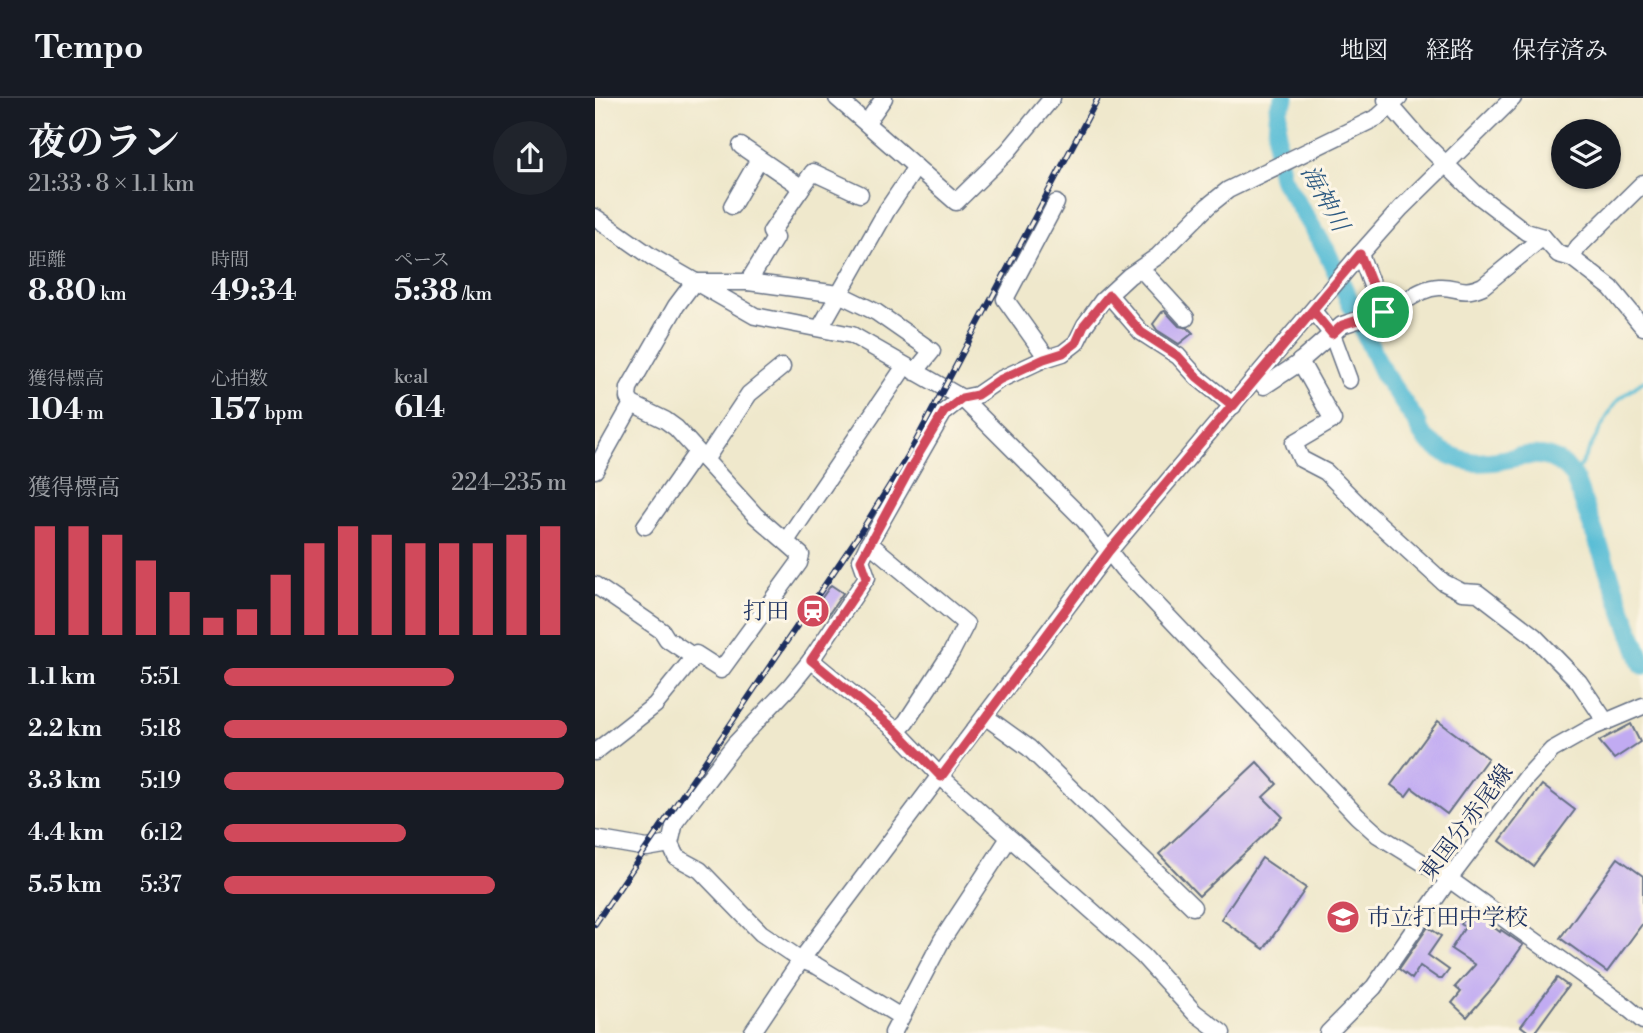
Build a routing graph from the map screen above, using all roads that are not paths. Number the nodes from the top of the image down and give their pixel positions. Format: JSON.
{"nodes":[{"id":1,"x":837,"y":98,"type":"edge"},
{"id":2,"x":884,"y":98,"type":"edge"},
{"id":3,"x":1052,"y":98,"type":"edge"},
{"id":4,"x":1513,"y":98,"type":"edge"},
{"id":5,"x":1392,"y":101,"type":"edge"},
{"id":6,"x":867,"y":122,"type":"junction"},
{"id":7,"x":741,"y":146,"type":"dead end"},
{"id":8,"x":759,"y":159,"type":"junction"},
{"id":9,"x":1445,"y":164,"type":"junction"},
{"id":10,"x":916,"y":167,"type":"junction"},
{"id":11,"x":1643,"y":183,"type":"edge"},
{"id":12,"x":800,"y":190,"type":"junction"},
{"id":13,"x":860,"y":194,"type":"dead end"},
{"id":14,"x":1056,"y":203,"type":"dead end"},
{"id":15,"x":732,"y":206,"type":"dead end"},
{"id":16,"x":595,"y":217,"type":"edge"},
{"id":17,"x":1543,"y":237,"type":"junction"},
{"id":18,"x":1357,"y":258,"type":"junction"},
{"id":19,"x":1572,"y":258,"type":"junction"},
{"id":20,"x":1142,"y":270,"type":"junction"},
{"id":21,"x":694,"y":282,"type":"junction"},
{"id":22,"x":747,"y":282,"type":"junction"},
{"id":23,"x":839,"y":294,"type":"junction"},
{"id":24,"x":1109,"y":295,"type":"junction"},
{"id":25,"x":1313,"y":311,"type":"junction"},
{"id":26,"x":1383,"y":312,"type":"junction"},
{"id":27,"x":1186,"y":318,"type":"dead end"},
{"id":28,"x":1643,"y":327,"type":"edge"},
{"id":29,"x":820,"y":328,"type":"junction"},
{"id":30,"x":1332,"y":334,"type":"junction"},
{"id":31,"x":1047,"y":358,"type":"junction"},
{"id":32,"x":1300,"y":361,"type":"junction"},
{"id":33,"x":782,"y":367,"type":"dead end"},
{"id":34,"x":910,"y":369,"type":"junction"},
{"id":35,"x":1349,"y":380,"type":"dead end"},
{"id":36,"x":1264,"y":386,"type":"dead end"},
{"id":37,"x":962,"y":398,"type":"junction"},
{"id":38,"x":632,"y":404,"type":"junction"},
{"id":39,"x":1233,"y":406,"type":"junction"},
{"id":40,"x":701,"y":456,"type":"junction"},
{"id":41,"x":595,"y":470,"type":"edge"},
{"id":42,"x":645,"y":526,"type":"dead end"},
{"id":43,"x":786,"y":541,"type":"junction"},
{"id":44,"x":869,"y":543,"type":"junction"},
{"id":45,"x":1109,"y":551,"type":"junction"},
{"id":46,"x":595,"y":585,"type":"edge"},
{"id":47,"x":694,"y":657,"type":"junction"},
{"id":48,"x":811,"y":660,"type":"junction"},
{"id":49,"x":1639,"y":708,"type":"edge"},
{"id":50,"x":986,"y":717,"type":"junction"},
{"id":51,"x":1606,"y":722,"type":"junction"},
{"id":52,"x":897,"y":731,"type":"junction"},
{"id":53,"x":595,"y":752,"type":"edge"},
{"id":54,"x":941,"y":777,"type":"junction"},
{"id":55,"x":1009,"y":838,"type":"junction"},
{"id":56,"x":595,"y":839,"type":"edge"},
{"id":57,"x":670,"y":844,"type":"junction"},
{"id":58,"x":1449,"y":879,"type":"junction"},
{"id":59,"x":1193,"y":907,"type":"dead end"},
{"id":60,"x":801,"y":960,"type":"junction"},
{"id":61,"x":901,"y":1017,"type":"junction"},
{"id":62,"x":1643,"y":1021,"type":"edge"},
{"id":63,"x":752,"y":1033,"type":"edge"},
{"id":64,"x":893,"y":1033,"type":"edge"},
{"id":65,"x":1222,"y":1033,"type":"edge"},
{"id":66,"x":1328,"y":1033,"type":"edge"}],
"edges":[{"from":1,"to":6,"type":"street"},
{"from":2,"to":6,"type":"street"},
{"from":3,"to":10,"type":"street"},
{"from":4,"to":9,"type":"street"},
{"from":5,"to":9,"type":"street"},
{"from":5,"to":20,"type":"street"},
{"from":6,"to":10,"type":"street"},
{"from":7,"to":8,"type":"street"},
{"from":8,"to":12,"type":"street"},
{"from":8,"to":15,"type":"street"},
{"from":9,"to":17,"type":"street"},
{"from":9,"to":18,"type":"street"},
{"from":10,"to":23,"type":"street"},
{"from":11,"to":19,"type":"street"},
{"from":12,"to":13,"type":"street"},
{"from":12,"to":22,"type":"street"},
{"from":14,"to":31,"type":"street"},
{"from":16,"to":21,"type":"street"},
{"from":17,"to":19,"type":"street"},
{"from":17,"to":26,"type":"street"},
{"from":18,"to":25,"type":"street"},
{"from":18,"to":26,"type":"street"},
{"from":19,"to":28,"type":"street"},
{"from":20,"to":24,"type":"street"},
{"from":20,"to":27,"type":"street"},
{"from":21,"to":22,"type":"street"},
{"from":21,"to":29,"type":"street"},
{"from":21,"to":38,"type":"street"},
{"from":22,"to":23,"type":"street"},
{"from":23,"to":29,"type":"street"},
{"from":23,"to":34,"type":"street"},
{"from":24,"to":31,"type":"street"},
{"from":24,"to":39,"type":"street"},
{"from":25,"to":30,"type":"street"},
{"from":25,"to":39,"type":"street"},
{"from":26,"to":30,"type":"street"},
{"from":29,"to":34,"type":"street"},
{"from":30,"to":32,"type":"street"},
{"from":30,"to":35,"type":"street"},
{"from":31,"to":37,"type":"street"},
{"from":32,"to":36,"type":"street"},
{"from":32,"to":51,"type":"street"},
{"from":33,"to":40,"type":"street"},
{"from":34,"to":37,"type":"street"},
{"from":34,"to":43,"type":"street"},
{"from":37,"to":44,"type":"street"},
{"from":37,"to":45,"type":"street"},
{"from":38,"to":40,"type":"street"},
{"from":38,"to":41,"type":"street"},
{"from":39,"to":45,"type":"street"},
{"from":40,"to":42,"type":"street"},
{"from":40,"to":43,"type":"street"},
{"from":43,"to":47,"type":"street"},
{"from":44,"to":48,"type":"street"},
{"from":44,"to":52,"type":"street"},
{"from":45,"to":50,"type":"street"},
{"from":45,"to":58,"type":"street"},
{"from":46,"to":47,"type":"street"},
{"from":47,"to":53,"type":"street"},
{"from":48,"to":52,"type":"street"},
{"from":48,"to":57,"type":"street"},
{"from":49,"to":51,"type":"street","name":"東国分赤尾線"},
{"from":50,"to":54,"type":"street"},
{"from":50,"to":59,"type":"street"},
{"from":51,"to":58,"type":"street","name":"東国分赤尾線"},
{"from":52,"to":54,"type":"street"},
{"from":54,"to":55,"type":"street"},
{"from":54,"to":60,"type":"street"},
{"from":55,"to":61,"type":"street"},
{"from":55,"to":65,"type":"street"},
{"from":56,"to":57,"type":"street"},
{"from":57,"to":60,"type":"street"},
{"from":58,"to":62,"type":"street"},
{"from":58,"to":66,"type":"street","name":"東国分赤尾線"},
{"from":60,"to":61,"type":"street"},
{"from":60,"to":63,"type":"street"},
{"from":61,"to":64,"type":"street"}]}
